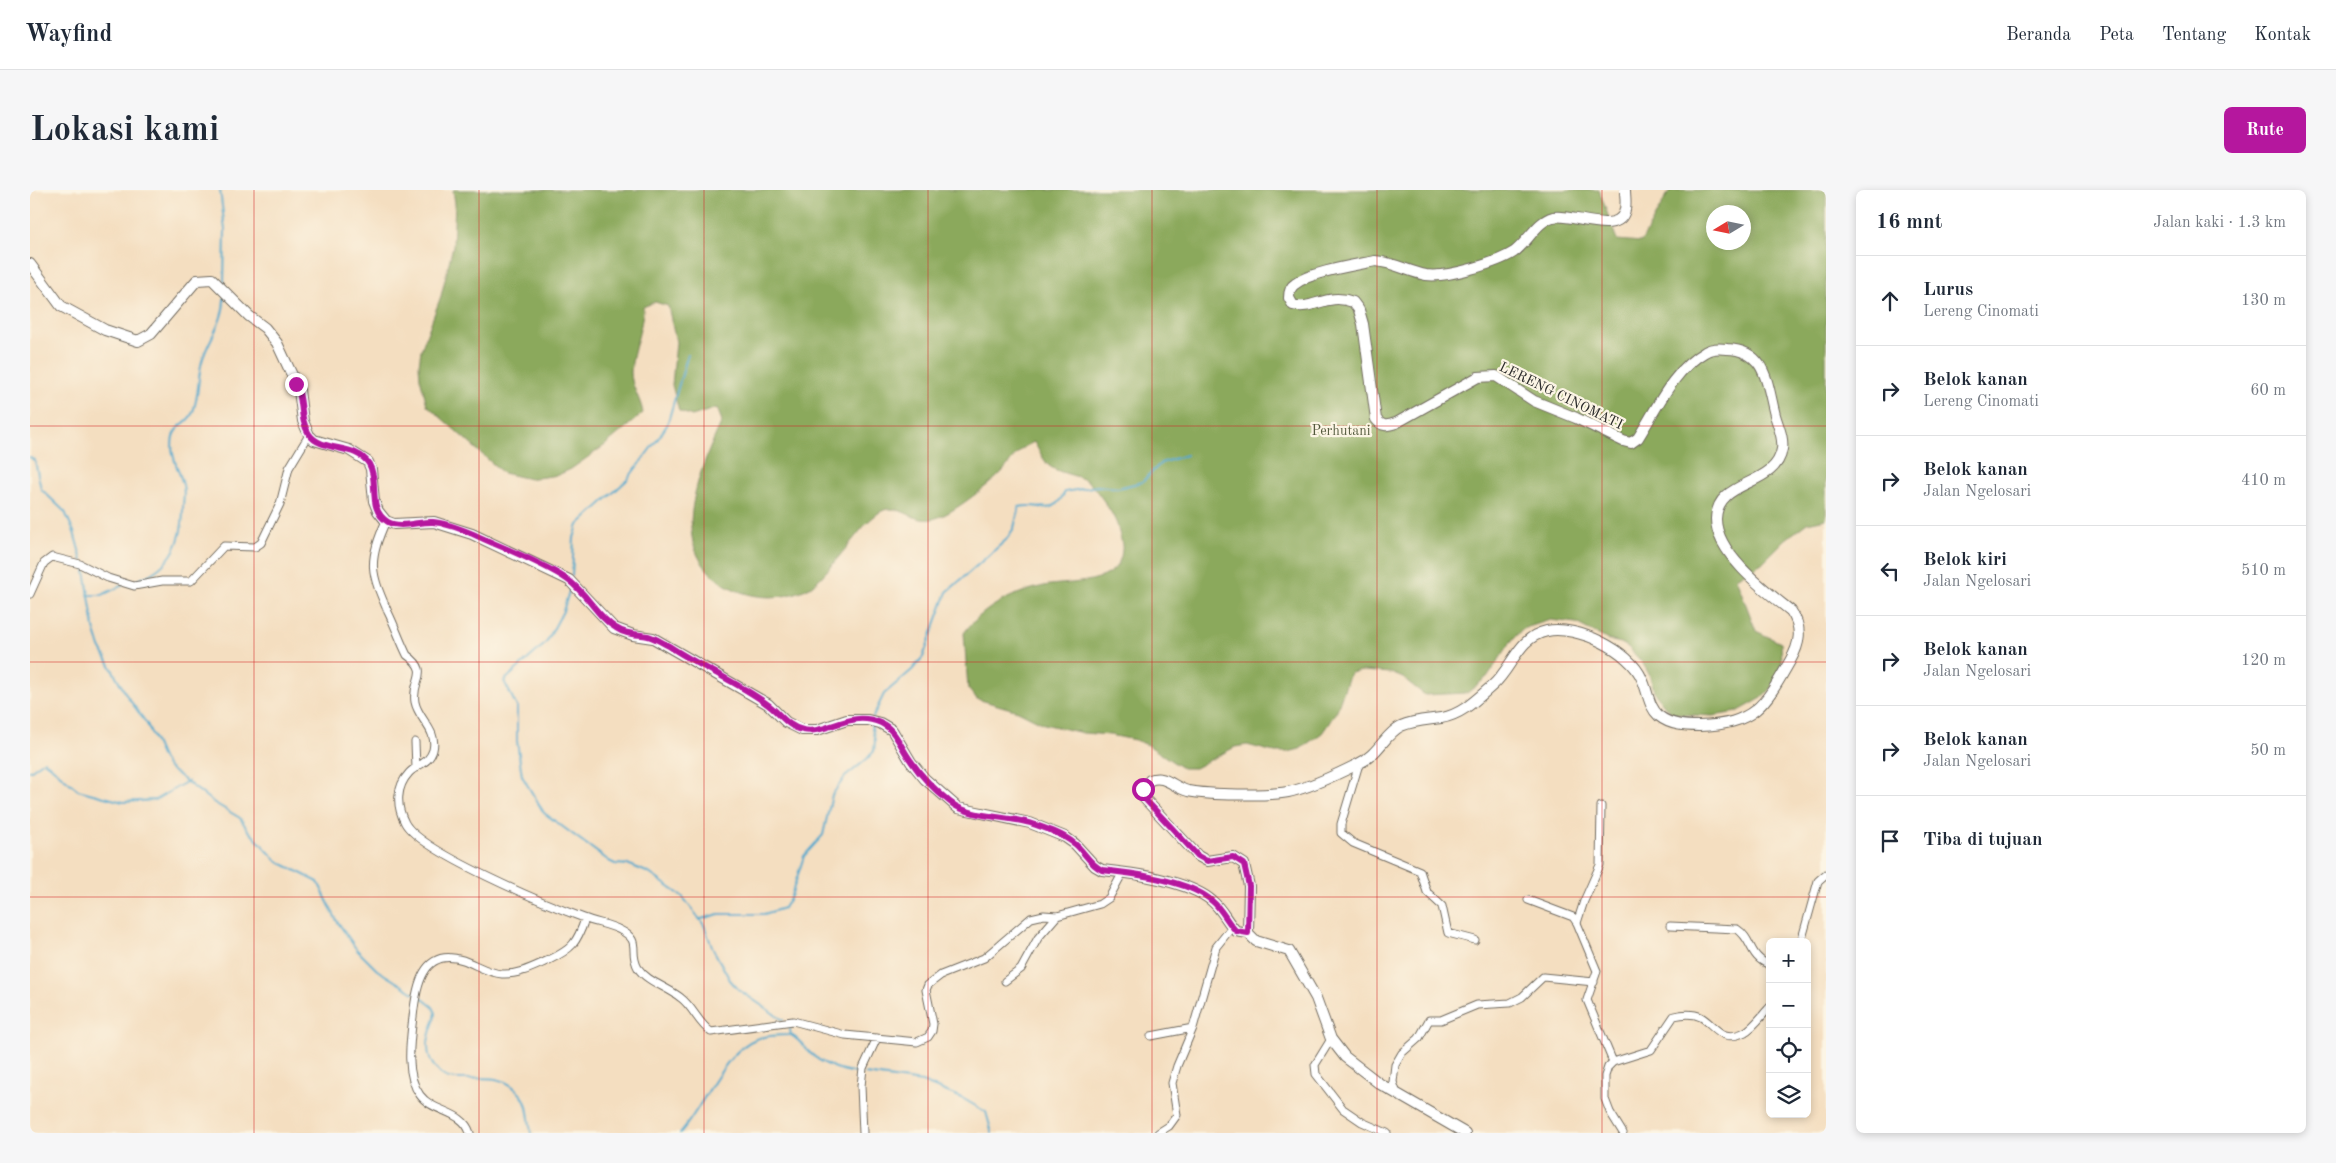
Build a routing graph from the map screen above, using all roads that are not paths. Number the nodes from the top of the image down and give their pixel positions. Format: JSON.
{"nodes":[{"id":1,"x":1625,"y":190,"type":"edge"},
{"id":2,"x":30,"y":264,"type":"edge"},
{"id":3,"x":309,"y":435,"type":"junction"},
{"id":4,"x":386,"y":521,"type":"junction"},
{"id":5,"x":30,"y":594,"type":"edge"},
{"id":6,"x":415,"y":742,"type":"dead end"},
{"id":7,"x":1359,"y":764,"type":"junction"},
{"id":8,"x":416,"y":768,"type":"junction"},
{"id":9,"x":1601,"y":806,"type":"dead end"},
{"id":10,"x":1123,"y":872,"type":"junction"},
{"id":11,"x":1826,"y":874,"type":"edge"},
{"id":12,"x":1528,"y":900,"type":"dead end"},
{"id":13,"x":1057,"y":916,"type":"junction"},
{"id":14,"x":585,"y":919,"type":"junction"},
{"id":15,"x":1577,"y":923,"type":"junction"},
{"id":16,"x":1670,"y":926,"type":"dead end"},
{"id":17,"x":1232,"y":927,"type":"junction"},
{"id":18,"x":1248,"y":933,"type":"junction"},
{"id":19,"x":1802,"y":938,"type":"edge"},
{"id":20,"x":1475,"y":940,"type":"dead end"},
{"id":21,"x":1766,"y":963,"type":"edge"},
{"id":22,"x":1005,"y":981,"type":"dead end"},
{"id":23,"x":1594,"y":982,"type":"junction"},
{"id":24,"x":1766,"y":1011,"type":"edge"},
{"id":25,"x":1193,"y":1028,"type":"junction"},
{"id":26,"x":1151,"y":1036,"type":"dead end"},
{"id":27,"x":877,"y":1038,"type":"junction"},
{"id":28,"x":1331,"y":1039,"type":"junction"},
{"id":29,"x":1613,"y":1062,"type":"junction"},
{"id":30,"x":1397,"y":1094,"type":"junction"},
{"id":31,"x":470,"y":1133,"type":"edge"},
{"id":32,"x":863,"y":1133,"type":"edge"},
{"id":33,"x":1158,"y":1133,"type":"edge"},
{"id":34,"x":1387,"y":1133,"type":"edge"},
{"id":35,"x":1465,"y":1133,"type":"edge"},
{"id":36,"x":1623,"y":1133,"type":"edge"}],
"edges":[{"from":1,"to":7,"type":"main road","name":"LERENG CINOMATI"},
{"from":2,"to":3,"type":"main road"},
{"from":3,"to":4,"type":"main road"},
{"from":3,"to":5,"type":"street"},
{"from":4,"to":8,"type":"street"},
{"from":4,"to":10,"type":"main road"},
{"from":6,"to":8,"type":"street"},
{"from":7,"to":18,"type":"main road","name":"LERENG CINOMATI"},
{"from":7,"to":20,"type":"street"},
{"from":8,"to":14,"type":"street"},
{"from":9,"to":15,"type":"street"},
{"from":10,"to":13,"type":"street"},
{"from":10,"to":17,"type":"main road"},
{"from":11,"to":19,"type":"street"},
{"from":12,"to":15,"type":"street"},
{"from":13,"to":22,"type":"street"},
{"from":13,"to":27,"type":"street"},
{"from":14,"to":27,"type":"street"},
{"from":14,"to":31,"type":"street"},
{"from":15,"to":23,"type":"street"},
{"from":16,"to":21,"type":"street"},
{"from":17,"to":18,"type":"main road"},
{"from":17,"to":25,"type":"street"},
{"from":18,"to":28,"type":"main road"},
{"from":23,"to":29,"type":"street"},
{"from":23,"to":30,"type":"street"},
{"from":24,"to":29,"type":"street"},
{"from":25,"to":26,"type":"street"},
{"from":25,"to":33,"type":"street"},
{"from":27,"to":32,"type":"street"},
{"from":28,"to":30,"type":"main road"},
{"from":28,"to":34,"type":"street"},
{"from":29,"to":36,"type":"street"},
{"from":30,"to":35,"type":"main road"}]}
